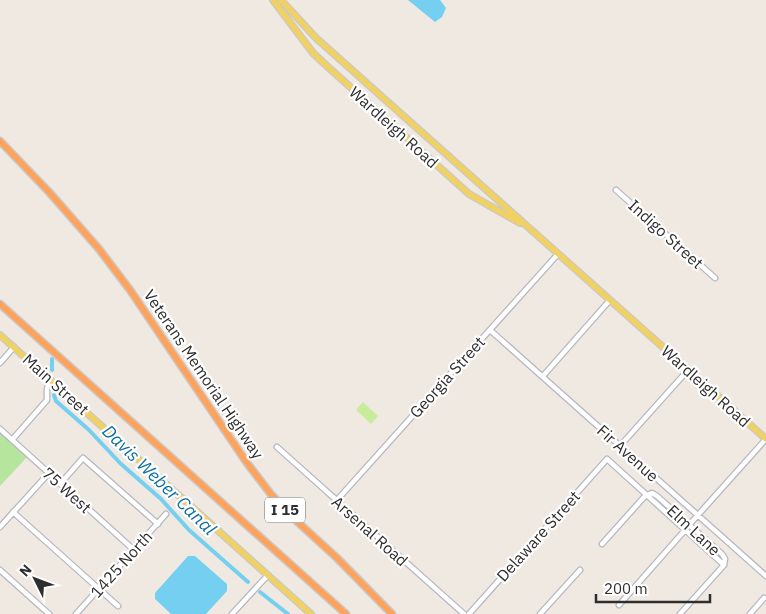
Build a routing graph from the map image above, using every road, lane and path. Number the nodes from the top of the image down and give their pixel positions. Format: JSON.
{"nodes":[{"id":1,"x":273,"y":0,"type":"edge"},
{"id":2,"x":281,"y":0,"type":"edge"},
{"id":3,"x":0,"y":141,"type":"edge"},
{"id":4,"x":616,"y":190,"type":"dead end"},
{"id":5,"x":534,"y":233,"type":"junction"},
{"id":6,"x":558,"y":254,"type":"junction"},
{"id":7,"x":715,"y":278,"type":"dead end"},
{"id":8,"x":610,"y":300,"type":"junction"},
{"id":9,"x":0,"y":304,"type":"edge"},
{"id":10,"x":490,"y":330,"type":"junction"},
{"id":11,"x":0,"y":335,"type":"edge"},
{"id":12,"x":14,"y":347,"type":"junction"},
{"id":13,"x":0,"y":363,"type":"edge"},
{"id":14,"x":688,"y":370,"type":"junction"},
{"id":15,"x":543,"y":376,"type":"junction"},
{"id":16,"x":50,"y":379,"type":"junction"},
{"id":17,"x":0,"y":429,"type":"edge"},
{"id":18,"x":766,"y":439,"type":"edge"},
{"id":19,"x":12,"y":440,"type":"junction"},
{"id":20,"x":620,"y":446,"type":"junction"},
{"id":21,"x":277,"y":447,"type":"dead end"},
{"id":22,"x":607,"y":459,"type":"joint"},
{"id":23,"x":48,"y":474,"type":"junction"},
{"id":24,"x":60,"y":484,"type":"junction"},
{"id":25,"x":645,"y":496,"type":"junction"},
{"id":26,"x":337,"y":500,"type":"junction"},
{"id":27,"x":14,"y":512,"type":"junction"},
{"id":28,"x":166,"y":514,"type":"dead end"},
{"id":29,"x":698,"y":515,"type":"junction"},
{"id":30,"x":158,"y":524,"type":"junction"},
{"id":31,"x":689,"y":525,"type":"junction"},
{"id":32,"x":0,"y":527,"type":"edge"},
{"id":33,"x":685,"y":530,"type":"junction"},
{"id":34,"x":602,"y":544,"type":"dead end"},
{"id":35,"x":134,"y":550,"type":"junction"},
{"id":36,"x":724,"y":565,"type":"junction"},
{"id":37,"x":0,"y":570,"type":"edge"},
{"id":38,"x":580,"y":570,"type":"dead end"},
{"id":39,"x":268,"y":575,"type":"junction"},
{"id":40,"x":766,"y":576,"type":"edge"},
{"id":41,"x":99,"y":588,"type":"junction"},
{"id":42,"x":764,"y":598,"type":"dead end"},
{"id":43,"x":619,"y":605,"type":"dead end"},
{"id":44,"x":118,"y":606,"type":"dead end"},
{"id":45,"x":48,"y":614,"type":"edge"},
{"id":46,"x":76,"y":614,"type":"edge"},
{"id":47,"x":232,"y":614,"type":"edge"},
{"id":48,"x":311,"y":614,"type":"edge"},
{"id":49,"x":346,"y":614,"type":"edge"},
{"id":50,"x":392,"y":614,"type":"edge"},
{"id":51,"x":464,"y":614,"type":"edge"},
{"id":52,"x":469,"y":614,"type":"edge"},
{"id":53,"x":540,"y":614,"type":"edge"},
{"id":54,"x":680,"y":614,"type":"edge"},
{"id":55,"x":750,"y":614,"type":"edge"}],
"edges":[{"from":1,"to":5,"type":"main road","name":"Wardleigh Road"},
{"from":2,"to":5,"type":"main road","name":"Wardleigh Road"},
{"from":3,"to":50,"type":"highway","name":"Veterans Memorial Highway","number":"I 15"},
{"from":4,"to":7,"type":"street","name":"Indigo Street"},
{"from":5,"to":6,"type":"main road","name":"Wardleigh Road"},
{"from":6,"to":8,"type":"main road","name":"Wardleigh Road"},
{"from":6,"to":10,"type":"street","name":"Georgia Street"},
{"from":8,"to":14,"type":"main road","name":"Wardleigh Road"},
{"from":8,"to":15,"type":"street"},
{"from":9,"to":49,"type":"highway","number":"I 15"},
{"from":10,"to":15,"type":"street","name":"Fir Avenue"},
{"from":10,"to":26,"type":"street","name":"Georgia Street"},
{"from":11,"to":12,"type":"main road","name":"Main Street"},
{"from":12,"to":13,"type":"street"},
{"from":12,"to":16,"type":"main road","name":"Main Street"},
{"from":14,"to":18,"type":"main road","name":"Wardleigh Road"},
{"from":14,"to":20,"type":"street"},
{"from":15,"to":20,"type":"street","name":"Fir Avenue"},
{"from":16,"to":19,"type":"street"},
{"from":16,"to":39,"type":"main road","name":"Main Street"},
{"from":17,"to":19,"type":"street","name":"75 West"},
{"from":18,"to":29,"type":"street"},
{"from":19,"to":23,"type":"street","name":"75 West"},
{"from":20,"to":29,"type":"street","name":"Fir Avenue"},
{"from":21,"to":26,"type":"street","name":"Arsenal Road"},
{"from":22,"to":25,"type":"street","name":"Elm Lane"},
{"from":22,"to":52,"type":"street","name":"Delaware Street"},
{"from":23,"to":24,"type":"street","name":"75 West"},
{"from":23,"to":27,"type":"street"},
{"from":24,"to":30,"type":"street"},
{"from":24,"to":35,"type":"street","name":"75 West"},
{"from":25,"to":31,"type":"street","name":"Elm Lane"},
{"from":25,"to":33,"type":"street","name":"Elm Lane"},
{"from":25,"to":34,"type":"street"},
{"from":26,"to":51,"type":"street","name":"Arsenal Road"},
{"from":27,"to":32,"type":"street"},
{"from":27,"to":41,"type":"street"},
{"from":28,"to":30,"type":"street","name":"1425 North"},
{"from":29,"to":31,"type":"street"},
{"from":29,"to":40,"type":"street","name":"Fir Avenue"},
{"from":30,"to":35,"type":"street","name":"1425 North"},
{"from":31,"to":36,"type":"street","name":"Elm Lane"},
{"from":33,"to":36,"type":"street","name":"Elm Lane"},
{"from":33,"to":43,"type":"street"},
{"from":35,"to":41,"type":"street","name":"1425 North"},
{"from":36,"to":54,"type":"street"},
{"from":37,"to":45,"type":"street"},
{"from":38,"to":53,"type":"street"},
{"from":39,"to":47,"type":"street"},
{"from":39,"to":48,"type":"main road","name":"Main Street"},
{"from":41,"to":44,"type":"street"},
{"from":41,"to":46,"type":"street","name":"1425 North"},
{"from":42,"to":55,"type":"street"}]}
